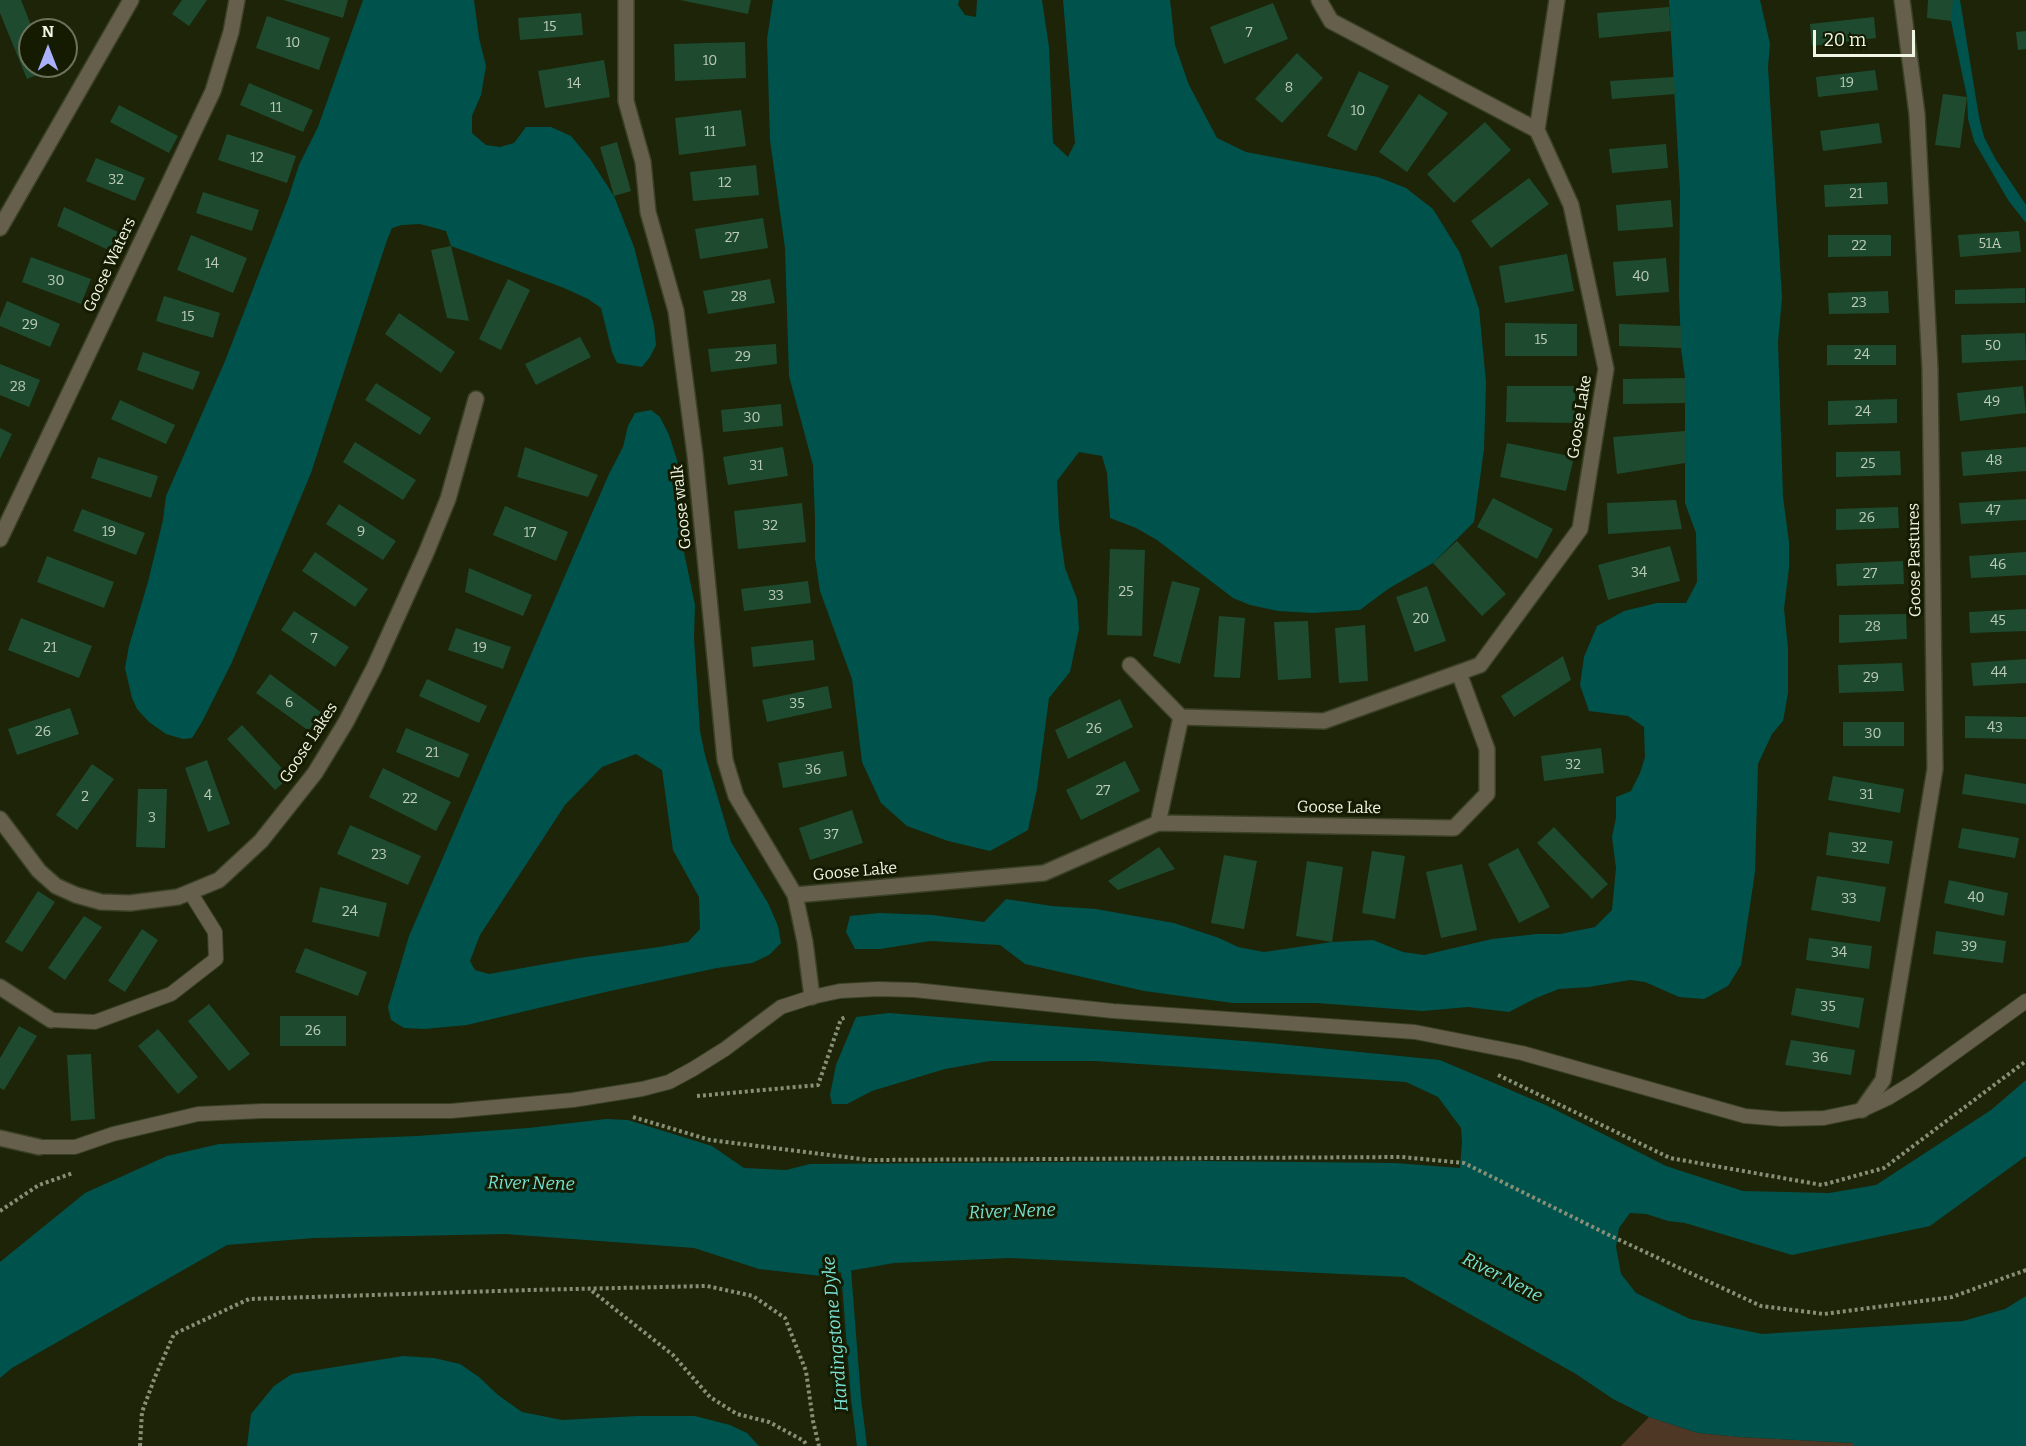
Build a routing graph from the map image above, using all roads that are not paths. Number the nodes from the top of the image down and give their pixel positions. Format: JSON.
{"nodes":[{"id":1,"x":131,"y":0,"type":"edge"},
{"id":2,"x":237,"y":0,"type":"edge"},
{"id":3,"x":626,"y":0,"type":"edge"},
{"id":4,"x":1320,"y":0,"type":"edge"},
{"id":5,"x":1557,"y":0,"type":"edge"},
{"id":6,"x":1902,"y":0,"type":"edge"},
{"id":7,"x":1537,"y":130,"type":"junction"},
{"id":8,"x":0,"y":228,"type":"edge"},
{"id":9,"x":476,"y":399,"type":"dead end"},
{"id":10,"x":0,"y":539,"type":"edge"},
{"id":11,"x":1130,"y":665,"type":"dead end"},
{"id":12,"x":1459,"y":673,"type":"junction"},
{"id":13,"x":1181,"y":717,"type":"junction"},
{"id":14,"x":0,"y":819,"type":"edge"},
{"id":15,"x":1158,"y":823,"type":"junction"},
{"id":16,"x":190,"y":892,"type":"junction"},
{"id":17,"x":795,"y":895,"type":"junction"},
{"id":18,"x":0,"y":987,"type":"edge"},
{"id":19,"x":812,"y":996,"type":"junction"},
{"id":20,"x":2026,"y":1001,"type":"edge"},
{"id":21,"x":51,"y":1020,"type":"joint"},
{"id":22,"x":1862,"y":1110,"type":"junction"},
{"id":23,"x":0,"y":1138,"type":"edge"},
{"id":24,"x":39,"y":1147,"type":"joint"}],
"edges":[{"from":1,"to":8,"type":"street"},
{"from":2,"to":10,"type":"street","name":"Goose Waters"},
{"from":3,"to":17,"type":"street","name":"Goose walk"},
{"from":4,"to":7,"type":"street"},
{"from":5,"to":7,"type":"street"},
{"from":6,"to":22,"type":"street","name":"Goose Pastures"},
{"from":7,"to":12,"type":"street","name":"Goose Lake"},
{"from":9,"to":16,"type":"street","name":"Goose Lakes"},
{"from":11,"to":13,"type":"street"},
{"from":12,"to":13,"type":"street","name":"Goose Lake"},
{"from":12,"to":15,"type":"street","name":"Goose Lake"},
{"from":13,"to":15,"type":"street"},
{"from":14,"to":16,"type":"street","name":"Goose Lakes"},
{"from":15,"to":17,"type":"street","name":"Goose Lake"},
{"from":16,"to":21,"type":"lane"},
{"from":17,"to":19,"type":"street","name":"Goose walk"},
{"from":18,"to":21,"type":"street"},
{"from":19,"to":22,"type":"lane"},
{"from":19,"to":24,"type":"lane"},
{"from":20,"to":22,"type":"lane"},
{"from":23,"to":24,"type":"street"}]}
